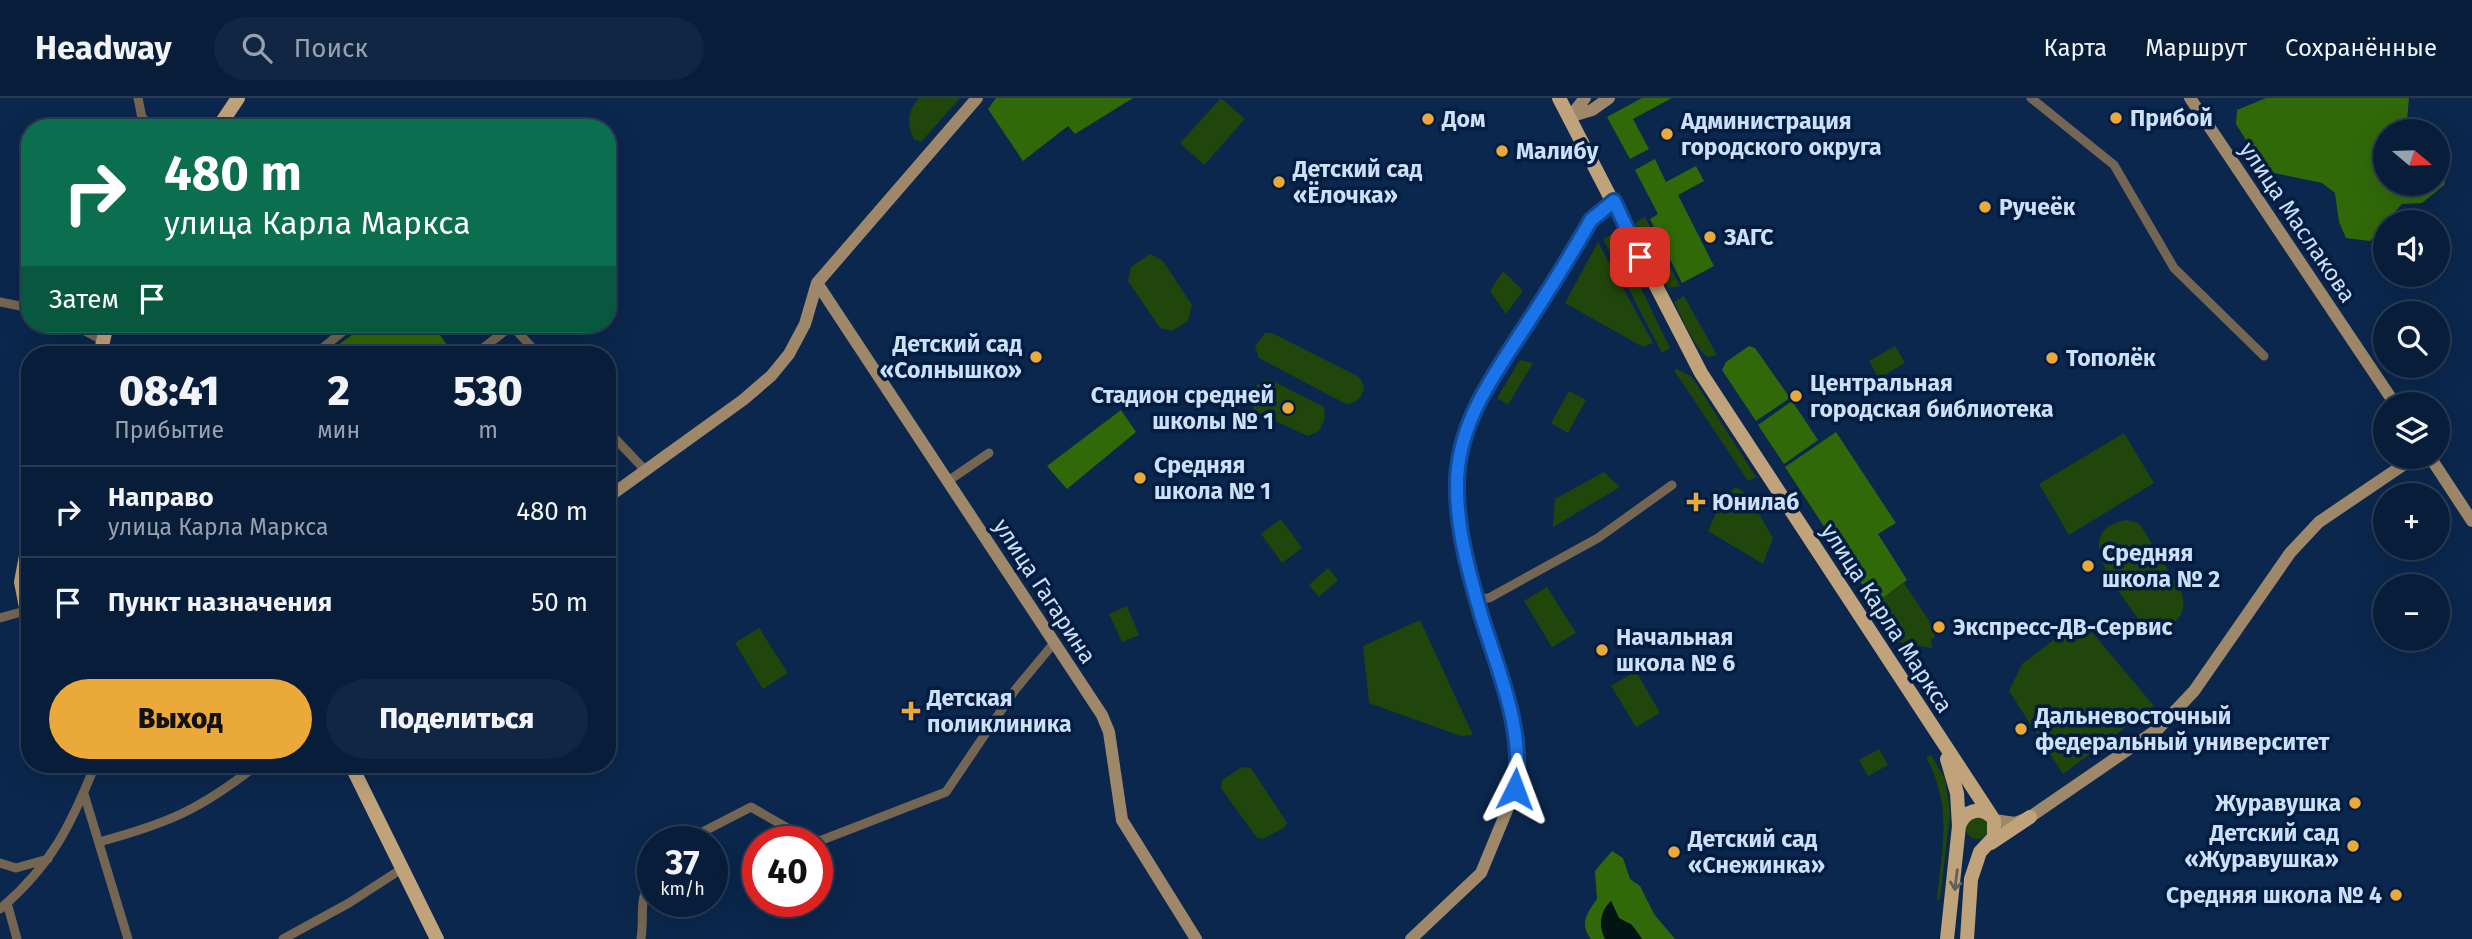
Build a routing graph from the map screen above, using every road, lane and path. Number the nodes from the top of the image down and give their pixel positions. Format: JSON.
{"nodes":[{"id":1,"x":138,"y":98,"type":"edge"},
{"id":2,"x":239,"y":98,"type":"edge"},
{"id":3,"x":976,"y":98,"type":"edge"},
{"id":4,"x":1552,"y":98,"type":"edge"},
{"id":5,"x":1559,"y":98,"type":"edge"},
{"id":6,"x":1586,"y":98,"type":"edge"},
{"id":7,"x":1609,"y":98,"type":"edge"},
{"id":8,"x":2031,"y":98,"type":"edge"},
{"id":9,"x":2190,"y":98,"type":"edge"},
{"id":10,"x":1569,"y":117,"type":"junction"},
{"id":11,"x":143,"y":119,"type":"edge"},
{"id":12,"x":224,"y":119,"type":"edge"},
{"id":13,"x":1614,"y":201,"type":"junction"},
{"id":14,"x":817,"y":283,"type":"junction"},
{"id":15,"x":0,"y":302,"type":"edge"},
{"id":16,"x":21,"y":306,"type":"edge"},
{"id":17,"x":89,"y":333,"type":"edge"},
{"id":18,"x":104,"y":333,"type":"edge"},
{"id":19,"x":341,"y":333,"type":"edge"},
{"id":20,"x":503,"y":333,"type":"edge"},
{"id":21,"x":102,"y":340,"type":"junction"},
{"id":22,"x":101,"y":346,"type":"edge"},
{"id":23,"x":325,"y":346,"type":"edge"},
{"id":24,"x":486,"y":346,"type":"edge"},
{"id":25,"x":2264,"y":356,"type":"dead end"},
{"id":26,"x":2387,"y":392,"type":"edge"},
{"id":27,"x":616,"y":439,"type":"edge"},
{"id":28,"x":989,"y":453,"type":"dead end"},
{"id":29,"x":2397,"y":469,"type":"edge"},
{"id":30,"x":2438,"y":469,"type":"edge"},
{"id":31,"x":645,"y":470,"type":"junction"},
{"id":32,"x":948,"y":481,"type":"junction"},
{"id":33,"x":1672,"y":485,"type":"dead end"},
{"id":34,"x":616,"y":491,"type":"edge"},
{"id":35,"x":2472,"y":521,"type":"edge"},
{"id":36,"x":1476,"y":599,"type":"junction"},
{"id":37,"x":21,"y":612,"type":"edge"},
{"id":38,"x":0,"y":618,"type":"edge"},
{"id":39,"x":1054,"y":643,"type":"junction"},
{"id":40,"x":1941,"y":741,"type":"junction"},
{"id":41,"x":92,"y":773,"type":"edge"},
{"id":42,"x":247,"y":773,"type":"edge"},
{"id":43,"x":355,"y":773,"type":"edge"},
{"id":44,"x":84,"y":794,"type":"junction"},
{"id":45,"x":2030,"y":817,"type":"junction"},
{"id":46,"x":1993,"y":818,"type":"junction"},
{"id":47,"x":714,"y":826,"type":"edge"},
{"id":48,"x":1959,"y":828,"type":"junction"},
{"id":49,"x":99,"y":842,"type":"junction"},
{"id":50,"x":1988,"y":845,"type":"junction"},
{"id":51,"x":51,"y":858,"type":"junction"},
{"id":52,"x":0,"y":863,"type":"edge"},
{"id":53,"x":403,"y":868,"type":"junction"},
{"id":54,"x":3,"y":906,"type":"edge"},
{"id":55,"x":643,"y":917,"type":"edge"},
{"id":56,"x":17,"y":939,"type":"edge"},
{"id":57,"x":128,"y":939,"type":"edge"},
{"id":58,"x":283,"y":939,"type":"edge"},
{"id":59,"x":437,"y":939,"type":"edge"},
{"id":60,"x":641,"y":939,"type":"edge"},
{"id":61,"x":1196,"y":939,"type":"edge"},
{"id":62,"x":1411,"y":939,"type":"edge"},
{"id":63,"x":1947,"y":939,"type":"edge"},
{"id":64,"x":1967,"y":939,"type":"edge"}],
"edges":[{"from":1,"to":11,"type":"street"},
{"from":2,"to":12,"type":"main road"},
{"from":3,"to":14,"type":"street"},
{"from":4,"to":10,"type":"main road","name":"улица Карла Маркса"},
{"from":5,"to":10,"type":"main road","name":"улица Карла Маркса"},
{"from":6,"to":10,"type":"street"},
{"from":7,"to":10,"type":"street"},
{"from":8,"to":25,"type":"street"},
{"from":9,"to":26,"type":"street","name":"улица Маслакова"},
{"from":10,"to":13,"type":"main road","name":"улица Карла Маркса"},
{"from":13,"to":36,"type":"street"},
{"from":13,"to":40,"type":"main road","name":"улица Карла Маркса"},
{"from":14,"to":31,"type":"street"},
{"from":14,"to":32,"type":"street","name":"улица Гагарина"},
{"from":15,"to":16,"type":"street"},
{"from":17,"to":21,"type":"street"},
{"from":18,"to":21,"type":"main road"},
{"from":19,"to":23,"type":"street"},
{"from":20,"to":24,"type":"street"},
{"from":21,"to":22,"type":"main road"},
{"from":27,"to":31,"type":"street"},
{"from":28,"to":32,"type":"street"},
{"from":29,"to":45,"type":"street"},
{"from":30,"to":35,"type":"street"},
{"from":31,"to":34,"type":"street"},
{"from":32,"to":39,"type":"street","name":"улица Гагарина"},
{"from":33,"to":36,"type":"street"},
{"from":36,"to":62,"type":"street"},
{"from":37,"to":38,"type":"street"},
{"from":39,"to":47,"type":"street"},
{"from":39,"to":61,"type":"street","name":"улица Гагарина"},
{"from":40,"to":46,"type":"main road"},
{"from":40,"to":48,"type":"main road"},
{"from":41,"to":44,"type":"street"},
{"from":42,"to":49,"type":"street"},
{"from":43,"to":53,"type":"main road"},
{"from":44,"to":49,"type":"street"},
{"from":44,"to":51,"type":"street"},
{"from":45,"to":46,"type":"street"},
{"from":45,"to":50,"type":"main road"},
{"from":46,"to":48,"type":"main road"},
{"from":46,"to":50,"type":"main road"},
{"from":48,"to":50,"type":"main road"},
{"from":48,"to":63,"type":"main road","one_way":true},
{"from":49,"to":57,"type":"street"},
{"from":50,"to":64,"type":"main road"},
{"from":51,"to":52,"type":"street"},
{"from":51,"to":54,"type":"street"},
{"from":53,"to":58,"type":"street"},
{"from":53,"to":59,"type":"main road"},
{"from":54,"to":56,"type":"street"},
{"from":55,"to":60,"type":"street"}]}
